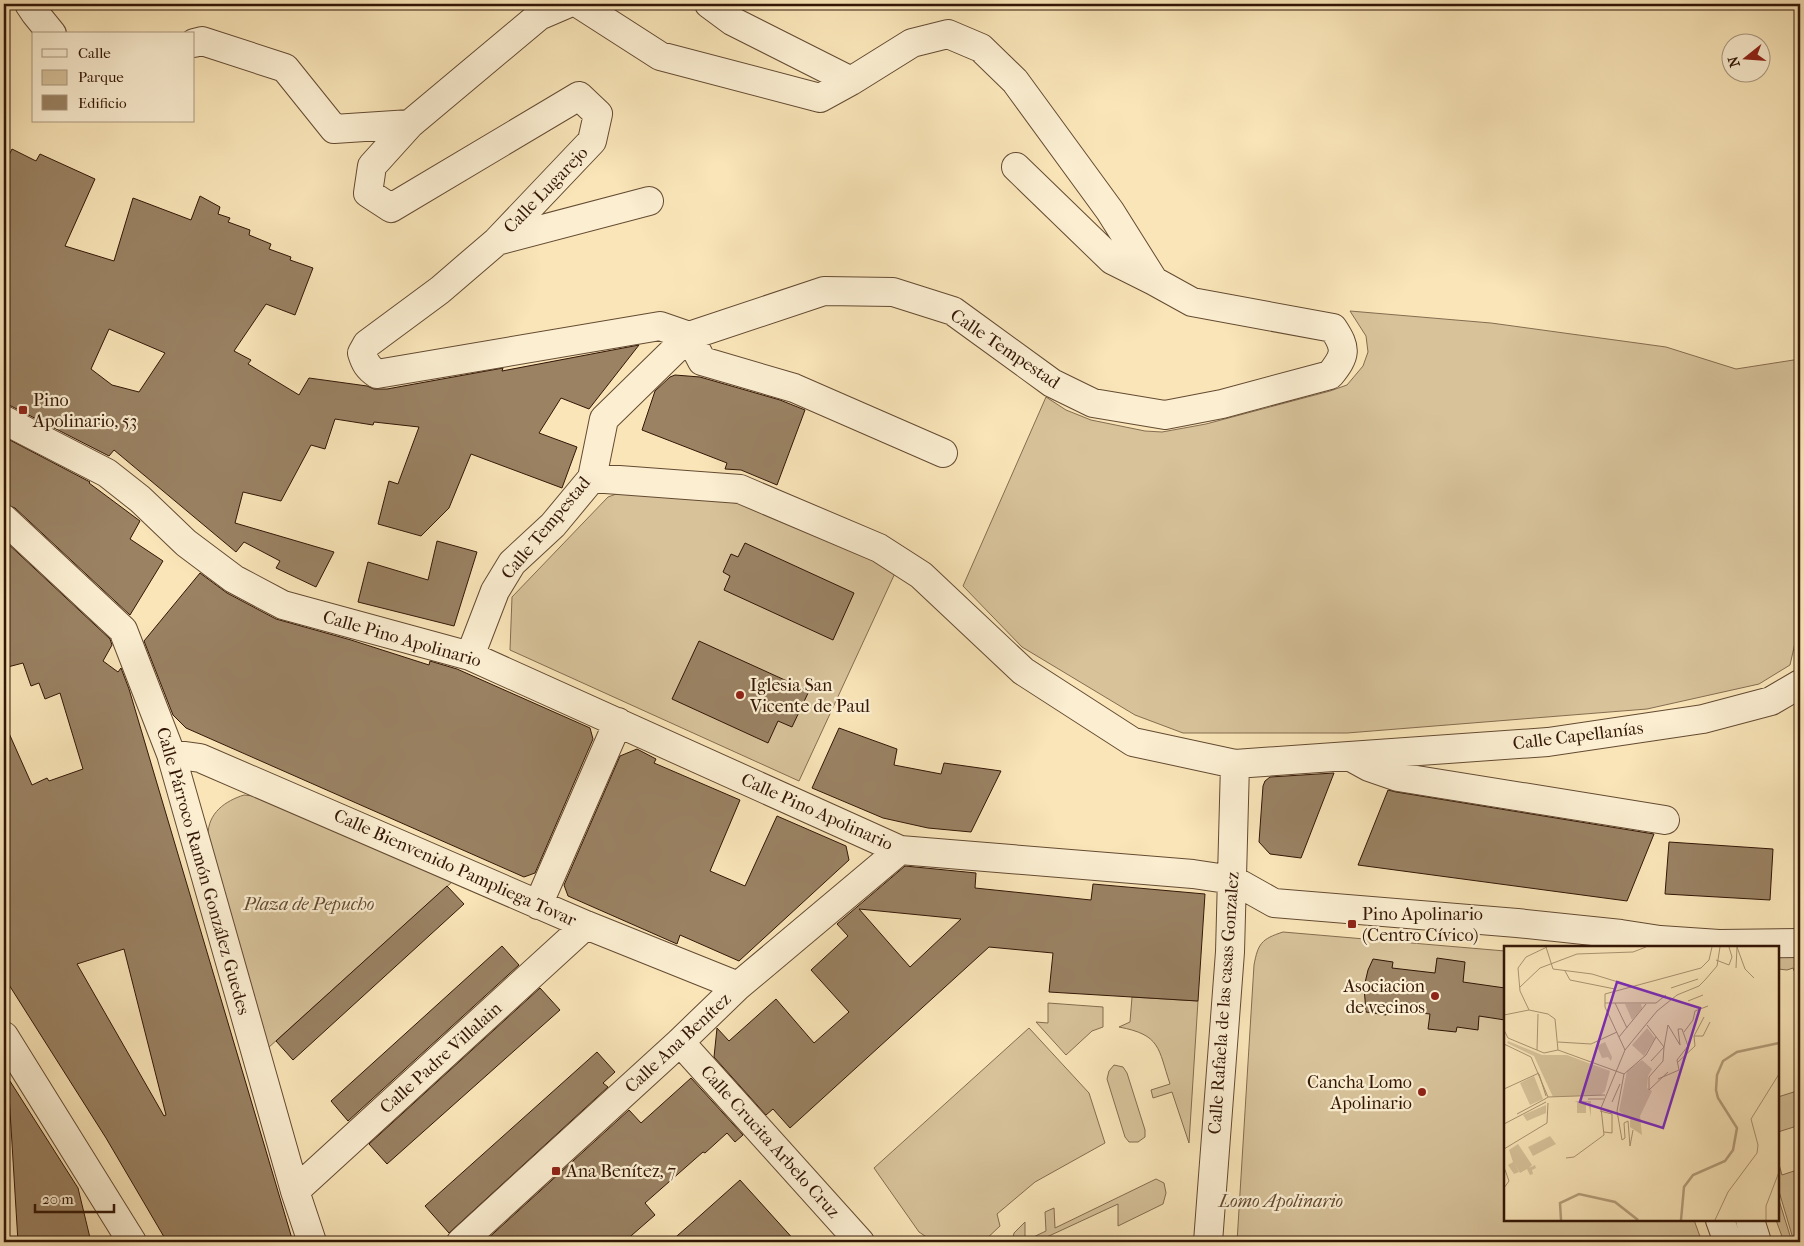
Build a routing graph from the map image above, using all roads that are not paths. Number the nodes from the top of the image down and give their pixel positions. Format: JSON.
{"nodes":[{"id":1,"x":29,"y":4,"type":"edge"},
{"id":2,"x":567,"y":4,"type":"edge"},
{"id":3,"x":578,"y":4,"type":"edge"},
{"id":4,"x":709,"y":4,"type":"edge"},
{"id":5,"x":50,"y":32,"type":"edge"},
{"id":6,"x":195,"y":43,"type":"edge"},
{"id":7,"x":851,"y":81,"type":"junction"},
{"id":8,"x":410,"y":124,"type":"junction"},
{"id":9,"x":1016,"y":167,"type":"dead end"},
{"id":10,"x":649,"y":200,"type":"dead end"},
{"id":11,"x":497,"y":241,"type":"junction"},
{"id":12,"x":1154,"y":281,"type":"junction"},
{"id":13,"x":689,"y":336,"type":"junction"},
{"id":14,"x":4,"y":420,"type":"edge"},
{"id":15,"x":943,"y":453,"type":"dead end"},
{"id":16,"x":592,"y":478,"type":"junction"},
{"id":17,"x":4,"y":519,"type":"edge"},
{"id":18,"x":470,"y":656,"type":"junction"},
{"id":19,"x":1800,"y":684,"type":"edge"},
{"id":20,"x":618,"y":722,"type":"junction"},
{"id":21,"x":172,"y":754,"type":"junction"},
{"id":22,"x":1348,"y":755,"type":"junction"},
{"id":23,"x":1235,"y":764,"type":"junction"},
{"id":24,"x":1665,"y":820,"type":"dead end"},
{"id":25,"x":900,"y":850,"type":"junction"},
{"id":26,"x":1233,"y":880,"type":"junction"},
{"id":27,"x":538,"y":905,"type":"junction"},
{"id":28,"x":586,"y":926,"type":"junction"},
{"id":29,"x":1572,"y":929,"type":"junction"},
{"id":30,"x":1800,"y":943,"type":"edge"},
{"id":31,"x":1661,"y":944,"type":"edge"},
{"id":32,"x":1598,"y":946,"type":"edge"},
{"id":33,"x":738,"y":986,"type":"junction"},
{"id":34,"x":4,"y":1036,"type":"edge"},
{"id":35,"x":680,"y":1042,"type":"junction"},
{"id":36,"x":96,"y":1185,"type":"junction"},
{"id":37,"x":295,"y":1191,"type":"junction"},
{"id":38,"x":1720,"y":1221,"type":"edge"},
{"id":39,"x":1750,"y":1221,"type":"edge"},
{"id":40,"x":109,"y":1242,"type":"edge"},
{"id":41,"x":132,"y":1242,"type":"edge"},
{"id":42,"x":312,"y":1242,"type":"edge"},
{"id":43,"x":461,"y":1242,"type":"edge"},
{"id":44,"x":860,"y":1242,"type":"edge"},
{"id":45,"x":1208,"y":1242,"type":"edge"},
{"id":46,"x":1728,"y":1242,"type":"edge"},
{"id":47,"x":1757,"y":1242,"type":"edge"}],
"edges":[{"from":1,"to":5,"type":"street"},
{"from":2,"to":8,"type":"street","name":"Calle Lugarejo"},
{"from":3,"to":7,"type":"street"},
{"from":4,"to":7,"type":"street"},
{"from":6,"to":8,"type":"street"},
{"from":7,"to":12,"type":"street","name":"Calle Tempestad"},
{"from":8,"to":11,"type":"street","name":"Calle Lugarejo"},
{"from":9,"to":12,"type":"street","name":"Calle Tempestad"},
{"from":10,"to":11,"type":"street"},
{"from":11,"to":13,"type":"street","name":"Calle Lugarejo"},
{"from":12,"to":13,"type":"street","name":"Calle Tempestad"},
{"from":13,"to":15,"type":"street"},
{"from":13,"to":16,"type":"street","name":"Calle Tempestad"},
{"from":14,"to":18,"type":"street","name":"Calle Pino Apolinario"},
{"from":16,"to":18,"type":"street","name":"Calle Tempestad"},
{"from":16,"to":23,"type":"street","name":"Calle Capellanías"},
{"from":17,"to":21,"type":"street","name":"Calle Párroco Ramón González Guedes"},
{"from":18,"to":20,"type":"street","name":"Calle Pino Apolinario"},
{"from":19,"to":22,"type":"street","name":"Calle Capellanías"},
{"from":20,"to":25,"type":"street","name":"Calle Pino Apolinario"},
{"from":20,"to":27,"type":"street"},
{"from":21,"to":27,"type":"street","name":"Calle Bienvenido Pampliega Tovar"},
{"from":21,"to":37,"type":"street","name":"Calle Párroco Ramón González Guedes"},
{"from":22,"to":23,"type":"street","name":"Calle Capellanías"},
{"from":22,"to":24,"type":"street"},
{"from":23,"to":26,"type":"street","name":"Calle Rafaela de las casas Gonzalez"},
{"from":25,"to":26,"type":"street","name":"Calle Pino Apolinario"},
{"from":25,"to":33,"type":"street","name":"Calle Ana Benítez"},
{"from":26,"to":29,"type":"street","name":"Calle Pino Apolinario"},
{"from":26,"to":45,"type":"street","name":"Calle Rafaela de las casas Gonzalez"},
{"from":27,"to":28,"type":"street","name":"Calle Bienvenido Pampliega Tovar"},
{"from":28,"to":33,"type":"street","name":"Calle Bienvenido Pampliega Tovar"},
{"from":28,"to":37,"type":"street","name":"Calle Padre Villalain"},
{"from":29,"to":31,"type":"street","name":"Calle Pino Apolinario"},
{"from":29,"to":32,"type":"street"},
{"from":30,"to":31,"type":"street","name":"Calle Pino Apolinario"},
{"from":33,"to":35,"type":"street","name":"Calle Ana Benítez"},
{"from":34,"to":36,"type":"street"},
{"from":35,"to":43,"type":"street","name":"Calle Ana Benítez"},
{"from":35,"to":44,"type":"street","name":"Calle Crucita Arbelo Cruz"},
{"from":36,"to":40,"type":"street"},
{"from":36,"to":41,"type":"street"},
{"from":37,"to":42,"type":"street","name":"Calle Párroco Ramón González Guedes"},
{"from":38,"to":46,"type":"street"},
{"from":39,"to":47,"type":"street"}]}
